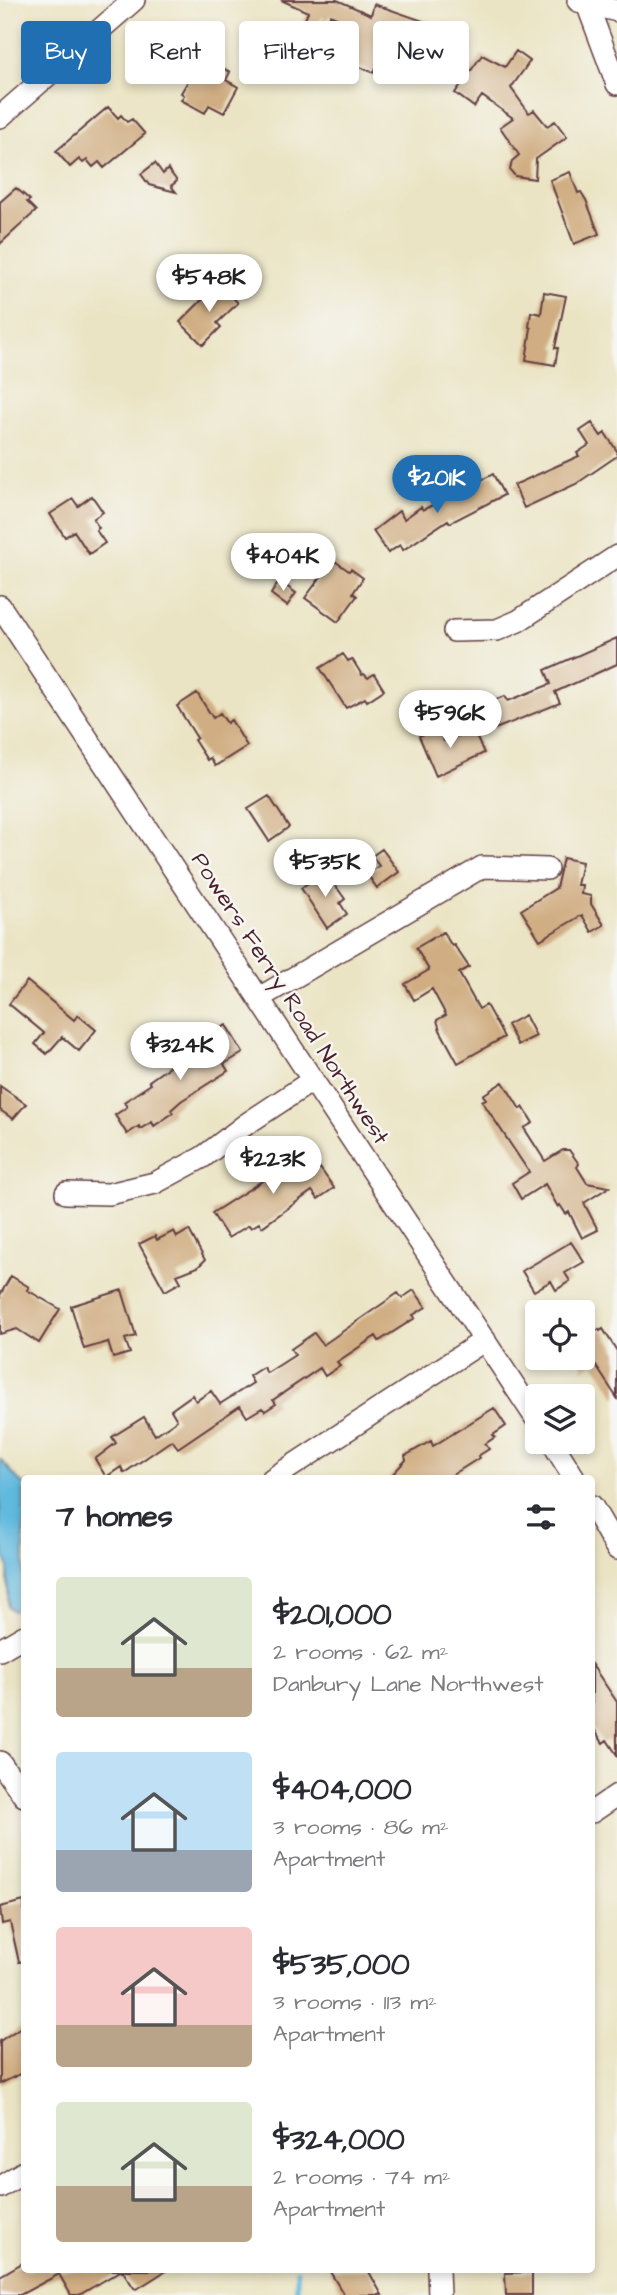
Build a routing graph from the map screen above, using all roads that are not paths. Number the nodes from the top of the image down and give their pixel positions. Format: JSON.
{"nodes":[{"id":1,"x":134,"y":0,"type":"edge"},
{"id":2,"x":581,"y":2,"type":"edge"},
{"id":3,"x":617,"y":12,"type":"edge"},
{"id":4,"x":617,"y":84,"type":"edge"},
{"id":5,"x":0,"y":117,"type":"edge"},
{"id":6,"x":617,"y":556,"type":"edge"},
{"id":7,"x":0,"y":606,"type":"edge"},
{"id":8,"x":454,"y":631,"type":"dead end"},
{"id":9,"x":547,"y":869,"type":"dead end"},
{"id":10,"x":260,"y":998,"type":"junction"},
{"id":11,"x":313,"y":1080,"type":"junction"},
{"id":12,"x":66,"y":1193,"type":"dead end"},
{"id":13,"x":485,"y":1340,"type":"junction"},
{"id":14,"x":525,"y":1402,"type":"edge"},
{"id":15,"x":559,"y":1454,"type":"edge"},
{"id":16,"x":278,"y":1475,"type":"edge"},
{"id":17,"x":573,"y":1475,"type":"edge"},
{"id":18,"x":595,"y":1511,"type":"edge"},
{"id":19,"x":617,"y":1549,"type":"edge"},
{"id":20,"x":21,"y":1638,"type":"edge"},
{"id":21,"x":0,"y":1650,"type":"edge"},
{"id":22,"x":0,"y":1762,"type":"edge"},
{"id":23,"x":21,"y":1792,"type":"edge"},
{"id":24,"x":617,"y":1795,"type":"edge"},
{"id":25,"x":595,"y":1809,"type":"edge"},
{"id":26,"x":21,"y":2174,"type":"edge"},
{"id":27,"x":0,"y":2187,"type":"edge"},
{"id":28,"x":438,"y":2273,"type":"edge"},
{"id":29,"x":439,"y":2295,"type":"edge"}],
"edges":[{"from":1,"to":5,"type":"street"},
{"from":2,"to":3,"type":"street"},
{"from":2,"to":4,"type":"street"},
{"from":6,"to":8,"type":"street"},
{"from":7,"to":10,"type":"street","name":"Powers Ferry Road Northwest"},
{"from":9,"to":10,"type":"street"},
{"from":10,"to":11,"type":"street","name":"Powers Ferry Road Northwest"},
{"from":11,"to":12,"type":"street"},
{"from":11,"to":13,"type":"street","name":"Powers Ferry Road Northwest"},
{"from":13,"to":14,"type":"street","name":"Powers Ferry Road Northwest"},
{"from":13,"to":16,"type":"street"},
{"from":15,"to":17,"type":"street"},
{"from":18,"to":19,"type":"street"},
{"from":20,"to":21,"type":"street"},
{"from":22,"to":23,"type":"street"},
{"from":24,"to":25,"type":"street"},
{"from":26,"to":27,"type":"street"},
{"from":28,"to":29,"type":"street"}]}
